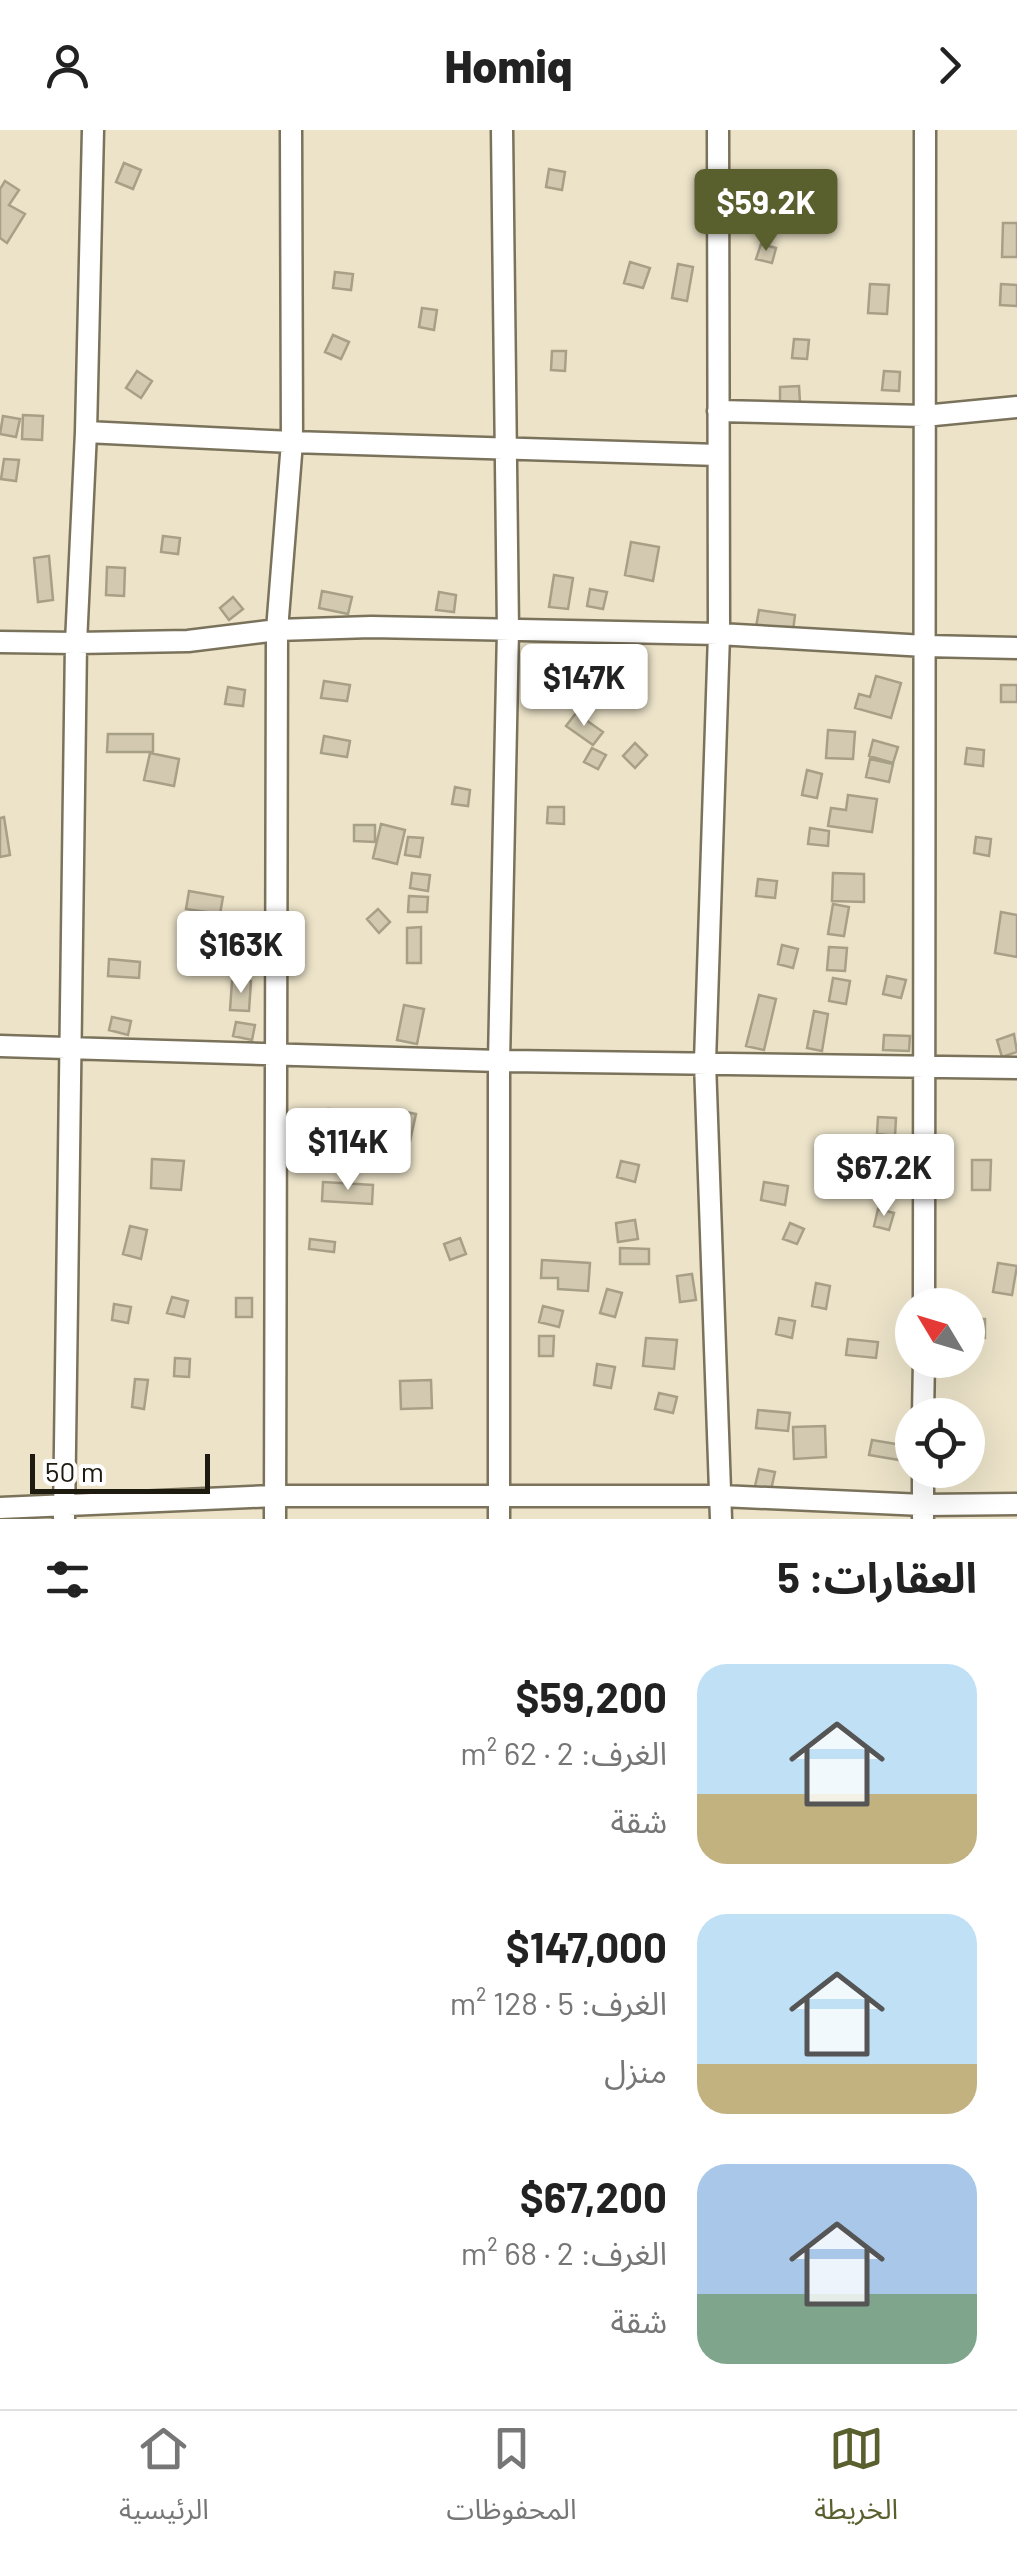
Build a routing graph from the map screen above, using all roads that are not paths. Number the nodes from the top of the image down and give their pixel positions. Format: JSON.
{"nodes":[{"id":1,"x":93,"y":130,"type":"edge"},
{"id":2,"x":291,"y":130,"type":"edge"},
{"id":3,"x":502,"y":130,"type":"edge"},
{"id":4,"x":718,"y":130,"type":"edge"},
{"id":5,"x":925,"y":130,"type":"edge"},
{"id":6,"x":1017,"y":407,"type":"edge"},
{"id":7,"x":718,"y":411,"type":"junction"},
{"id":8,"x":924,"y":416,"type":"junction"},
{"id":9,"x":86,"y":432,"type":"junction"},
{"id":10,"x":292,"y":442,"type":"junction"},
{"id":11,"x":506,"y":448,"type":"junction"},
{"id":12,"x":718,"y":455,"type":"junction"},
{"id":13,"x":277,"y":630,"type":"junction"},
{"id":14,"x":508,"y":630,"type":"junction"},
{"id":15,"x":718,"y":634,"type":"junction"},
{"id":16,"x":0,"y":642,"type":"edge"},
{"id":17,"x":76,"y":644,"type":"junction"},
{"id":18,"x":924,"y":646,"type":"junction"},
{"id":19,"x":1017,"y":648,"type":"edge"},
{"id":20,"x":0,"y":1046,"type":"edge"},
{"id":21,"x":72,"y":1048,"type":"junction"},
{"id":22,"x":276,"y":1052,"type":"junction"},
{"id":23,"x":498,"y":1061,"type":"junction"},
{"id":24,"x":705,"y":1062,"type":"junction"},
{"id":25,"x":925,"y":1066,"type":"junction"},
{"id":26,"x":1017,"y":1068,"type":"edge"},
{"id":27,"x":924,"y":1288,"type":"edge"},
{"id":28,"x":274,"y":1496,"type":"junction"},
{"id":29,"x":500,"y":1496,"type":"junction"},
{"id":30,"x":721,"y":1496,"type":"junction"},
{"id":31,"x":1017,"y":1504,"type":"edge"},
{"id":32,"x":0,"y":1508,"type":"edge"},
{"id":33,"x":64,"y":1512,"type":"edge"},
{"id":34,"x":923,"y":1512,"type":"edge"},
{"id":35,"x":275,"y":1519,"type":"edge"},
{"id":36,"x":499,"y":1519,"type":"edge"},
{"id":37,"x":720,"y":1519,"type":"edge"}],
"edges":[{"from":1,"to":9,"type":"street"},
{"from":2,"to":10,"type":"street"},
{"from":3,"to":11,"type":"street"},
{"from":4,"to":7,"type":"street"},
{"from":5,"to":8,"type":"street"},
{"from":6,"to":8,"type":"street"},
{"from":7,"to":8,"type":"street"},
{"from":7,"to":12,"type":"street"},
{"from":8,"to":18,"type":"street"},
{"from":9,"to":10,"type":"street"},
{"from":9,"to":17,"type":"street"},
{"from":10,"to":11,"type":"street"},
{"from":10,"to":13,"type":"street"},
{"from":11,"to":12,"type":"street"},
{"from":11,"to":14,"type":"street"},
{"from":12,"to":15,"type":"street"},
{"from":13,"to":14,"type":"street"},
{"from":13,"to":17,"type":"street"},
{"from":13,"to":22,"type":"street"},
{"from":14,"to":15,"type":"street"},
{"from":14,"to":23,"type":"street"},
{"from":15,"to":18,"type":"street"},
{"from":15,"to":24,"type":"street"},
{"from":16,"to":17,"type":"street"},
{"from":17,"to":21,"type":"street"},
{"from":18,"to":19,"type":"street"},
{"from":18,"to":25,"type":"street"},
{"from":20,"to":21,"type":"street"},
{"from":21,"to":22,"type":"street"},
{"from":21,"to":33,"type":"street"},
{"from":22,"to":23,"type":"street"},
{"from":22,"to":28,"type":"street"},
{"from":23,"to":24,"type":"street"},
{"from":23,"to":29,"type":"street"},
{"from":24,"to":25,"type":"street"},
{"from":24,"to":30,"type":"street"},
{"from":25,"to":26,"type":"street"},
{"from":25,"to":27,"type":"street"},
{"from":28,"to":29,"type":"street"},
{"from":28,"to":33,"type":"street"},
{"from":28,"to":35,"type":"street"},
{"from":29,"to":30,"type":"street"},
{"from":29,"to":36,"type":"street"},
{"from":30,"to":34,"type":"street"},
{"from":30,"to":37,"type":"street"},
{"from":31,"to":34,"type":"street"},
{"from":32,"to":33,"type":"street"}]}
